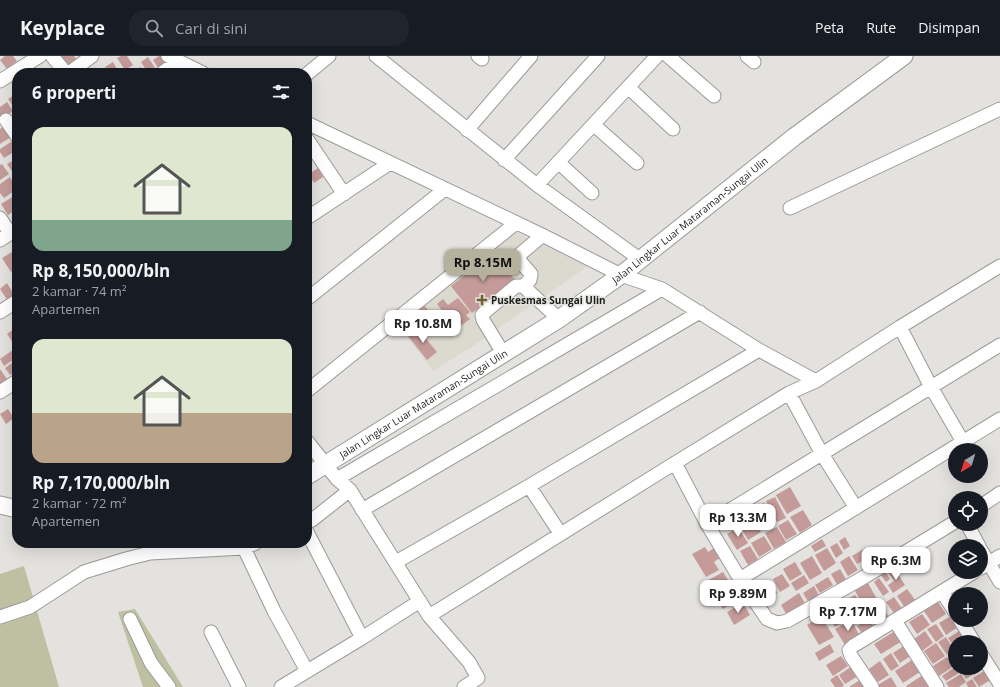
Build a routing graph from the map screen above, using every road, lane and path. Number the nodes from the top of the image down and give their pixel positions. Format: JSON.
{"nodes":[{"id":1,"x":40,"y":56,"type":"edge"},
{"id":2,"x":52,"y":56,"type":"edge"},
{"id":3,"x":92,"y":56,"type":"edge"},
{"id":4,"x":329,"y":56,"type":"edge"},
{"id":5,"x":376,"y":56,"type":"edge"},
{"id":6,"x":531,"y":56,"type":"edge"},
{"id":7,"x":598,"y":56,"type":"edge"},
{"id":8,"x":656,"y":56,"type":"edge"},
{"id":9,"x":668,"y":56,"type":"edge"},
{"id":10,"x":904,"y":56,"type":"edge"},
{"id":11,"x":173,"y":59,"type":"edge"},
{"id":12,"x":20,"y":68,"type":"edge"},
{"id":13,"x":62,"y":68,"type":"edge"},
{"id":14,"x":76,"y":68,"type":"edge"},
{"id":15,"x":166,"y":68,"type":"edge"},
{"id":16,"x":192,"y":68,"type":"edge"},
{"id":17,"x":312,"y":70,"type":"edge"},
{"id":18,"x":12,"y":73,"type":"edge"},
{"id":19,"x":0,"y":80,"type":"edge"},
{"id":20,"x":628,"y":87,"type":"junction"},
{"id":21,"x":714,"y":96,"type":"dead end"},
{"id":22,"x":1000,"y":109,"type":"edge"},
{"id":23,"x":6,"y":120,"type":"dead end"},
{"id":24,"x":312,"y":125,"type":"edge"},
{"id":25,"x":594,"y":125,"type":"junction"},
{"id":26,"x":12,"y":129,"type":"edge"},
{"id":27,"x":673,"y":129,"type":"dead end"},
{"id":28,"x":467,"y":130,"type":"junction"},
{"id":29,"x":312,"y":146,"type":"edge"},
{"id":30,"x":504,"y":160,"type":"junction"},
{"id":31,"x":558,"y":162,"type":"junction"},
{"id":32,"x":390,"y":163,"type":"junction"},
{"id":33,"x":637,"y":163,"type":"dead end"},
{"id":34,"x":537,"y":185,"type":"junction"},
{"id":35,"x":445,"y":190,"type":"junction"},
{"id":36,"x":592,"y":193,"type":"dead end"},
{"id":37,"x":344,"y":194,"type":"junction"},
{"id":38,"x":790,"y":208,"type":"dead end"},
{"id":39,"x":312,"y":215,"type":"edge"},
{"id":40,"x":0,"y":218,"type":"edge"},
{"id":41,"x":516,"y":224,"type":"junction"},
{"id":42,"x":9,"y":234,"type":"edge"},
{"id":43,"x":540,"y":234,"type":"junction"},
{"id":44,"x":641,"y":260,"type":"junction"},
{"id":45,"x":1000,"y":266,"type":"edge"},
{"id":46,"x":621,"y":275,"type":"junction"},
{"id":47,"x":523,"y":286,"type":"junction"},
{"id":48,"x":662,"y":289,"type":"junction"},
{"id":49,"x":312,"y":295,"type":"edge"},
{"id":50,"x":12,"y":304,"type":"edge"},
{"id":51,"x":0,"y":312,"type":"edge"},
{"id":52,"x":700,"y":312,"type":"junction"},
{"id":53,"x":559,"y":319,"type":"junction"},
{"id":54,"x":900,"y":327,"type":"junction"},
{"id":55,"x":1000,"y":345,"type":"edge"},
{"id":56,"x":759,"y":350,"type":"junction"},
{"id":57,"x":503,"y":354,"type":"junction"},
{"id":58,"x":816,"y":381,"type":"junction"},
{"id":59,"x":12,"y":384,"type":"edge"},
{"id":60,"x":312,"y":387,"type":"edge"},
{"id":61,"x":931,"y":387,"type":"junction"},
{"id":62,"x":0,"y":392,"type":"edge"},
{"id":63,"x":789,"y":393,"type":"junction"},
{"id":64,"x":1000,"y":419,"type":"edge"},
{"id":65,"x":963,"y":442,"type":"junction"},
{"id":66,"x":312,"y":447,"type":"edge"},
{"id":67,"x":822,"y":454,"type":"junction"},
{"id":68,"x":675,"y":462,"type":"junction"},
{"id":69,"x":326,"y":465,"type":"junction"},
{"id":70,"x":312,"y":473,"type":"edge"},
{"id":71,"x":337,"y":479,"type":"junction"},
{"id":72,"x":529,"y":486,"type":"junction"},
{"id":73,"x":350,"y":490,"type":"junction"},
{"id":74,"x":1000,"y":494,"type":"edge"},
{"id":75,"x":988,"y":502,"type":"edge"},
{"id":76,"x":0,"y":505,"type":"edge"},
{"id":77,"x":12,"y":508,"type":"edge"},
{"id":78,"x":856,"y":508,"type":"junction"},
{"id":79,"x":362,"y":510,"type":"junction"},
{"id":80,"x":312,"y":520,"type":"edge"},
{"id":81,"x":707,"y":524,"type":"junction"},
{"id":82,"x":948,"y":526,"type":"edge"},
{"id":83,"x":560,"y":533,"type":"junction"},
{"id":84,"x":312,"y":542,"type":"edge"},
{"id":85,"x":212,"y":548,"type":"edge"},
{"id":86,"x":251,"y":548,"type":"edge"},
{"id":87,"x":1000,"y":556,"type":"edge"},
{"id":88,"x":396,"y":562,"type":"junction"},
{"id":89,"x":988,"y":564,"type":"edge"},
{"id":90,"x":988,"y":569,"type":"edge"},
{"id":91,"x":740,"y":579,"type":"junction"},
{"id":92,"x":963,"y":579,"type":"edge"},
{"id":93,"x":1000,"y":582,"type":"edge"},
{"id":94,"x":942,"y":592,"type":"junction"},
{"id":95,"x":420,"y":601,"type":"junction"},
{"id":96,"x":948,"y":601,"type":"edge"},
{"id":97,"x":429,"y":616,"type":"junction"},
{"id":98,"x":0,"y":617,"type":"edge"},
{"id":99,"x":130,"y":619,"type":"dead end"},
{"id":100,"x":895,"y":621,"type":"junction"},
{"id":101,"x":211,"y":632,"type":"dead end"},
{"id":102,"x":362,"y":638,"type":"junction"},
{"id":103,"x":988,"y":665,"type":"edge"},
{"id":104,"x":307,"y":671,"type":"junction"},
{"id":105,"x":482,"y":682,"type":"edge"},
{"id":106,"x":1000,"y":684,"type":"edge"},
{"id":107,"x":169,"y":687,"type":"edge"},
{"id":108,"x":239,"y":687,"type":"edge"},
{"id":109,"x":282,"y":687,"type":"edge"},
{"id":110,"x":464,"y":687,"type":"edge"},
{"id":111,"x":872,"y":687,"type":"edge"},
{"id":112,"x":937,"y":687,"type":"edge"}],
"edges":[{"from":1,"to":12,"type":"street"},
{"from":2,"to":13,"type":"street"},
{"from":3,"to":14,"type":"street"},
{"from":4,"to":17,"type":"street"},
{"from":5,"to":28,"type":"street"},
{"from":6,"to":28,"type":"street"},
{"from":7,"to":30,"type":"street"},
{"from":8,"to":20,"type":"street"},
{"from":9,"to":21,"type":"street"},
{"from":10,"to":44,"type":"main road","name":"Jalan Lingkar Luar Mataraman-Sungai Ulin"},
{"from":11,"to":15,"type":"street"},
{"from":11,"to":16,"type":"street"},
{"from":18,"to":19,"type":"street"},
{"from":20,"to":25,"type":"street"},
{"from":20,"to":27,"type":"street"},
{"from":22,"to":38,"type":"street"},
{"from":23,"to":26,"type":"street"},
{"from":24,"to":32,"type":"street"},
{"from":25,"to":31,"type":"street"},
{"from":25,"to":33,"type":"street"},
{"from":28,"to":30,"type":"street"},
{"from":29,"to":37,"type":"street"},
{"from":30,"to":34,"type":"street"},
{"from":31,"to":34,"type":"street"},
{"from":31,"to":36,"type":"street"},
{"from":32,"to":35,"type":"street"},
{"from":32,"to":37,"type":"street"},
{"from":34,"to":44,"type":"street"},
{"from":35,"to":41,"type":"street"},
{"from":35,"to":49,"type":"street"},
{"from":37,"to":39,"type":"street"},
{"from":40,"to":42,"type":"street"},
{"from":41,"to":43,"type":"street"},
{"from":41,"to":60,"type":"street"},
{"from":43,"to":46,"type":"street"},
{"from":43,"to":47,"type":"street"},
{"from":44,"to":46,"type":"main road","name":"Jalan Lingkar Luar Mataraman-Sungai Ulin"},
{"from":45,"to":54,"type":"street"},
{"from":46,"to":48,"type":"street"},
{"from":46,"to":53,"type":"main road","name":"Jalan Lingkar Luar Mataraman-Sungai Ulin"},
{"from":47,"to":53,"type":"street"},
{"from":47,"to":57,"type":"street"},
{"from":48,"to":52,"type":"street"},
{"from":48,"to":71,"type":"street"},
{"from":50,"to":51,"type":"street"},
{"from":52,"to":56,"type":"street"},
{"from":52,"to":79,"type":"street"},
{"from":53,"to":57,"type":"main road","name":"Jalan Lingkar Luar Mataraman-Sungai Ulin"},
{"from":54,"to":58,"type":"street"},
{"from":54,"to":61,"type":"street"},
{"from":55,"to":61,"type":"street"},
{"from":56,"to":58,"type":"street"},
{"from":56,"to":72,"type":"street"},
{"from":57,"to":69,"type":"main road","name":"Jalan Lingkar Luar Mataraman-Sungai Ulin"},
{"from":58,"to":63,"type":"street"},
{"from":59,"to":62,"type":"street"},
{"from":61,"to":65,"type":"street"},
{"from":61,"to":67,"type":"street"},
{"from":63,"to":67,"type":"street"},
{"from":63,"to":68,"type":"street"},
{"from":64,"to":65,"type":"street"},
{"from":65,"to":78,"type":"street"},
{"from":66,"to":69,"type":"street"},
{"from":67,"to":78,"type":"street"},
{"from":67,"to":81,"type":"street"},
{"from":68,"to":81,"type":"street"},
{"from":68,"to":83,"type":"street"},
{"from":69,"to":70,"type":"main road","name":"Jalan Lingkar Luar Mataraman-Sungai Ulin"},
{"from":69,"to":71,"type":"street"},
{"from":71,"to":73,"type":"street"},
{"from":72,"to":83,"type":"street"},
{"from":72,"to":88,"type":"street"},
{"from":73,"to":79,"type":"street"},
{"from":73,"to":80,"type":"street"},
{"from":74,"to":75,"type":"street"},
{"from":76,"to":77,"type":"main road"},
{"from":78,"to":91,"type":"street"},
{"from":79,"to":88,"type":"street"},
{"from":81,"to":91,"type":"street"},
{"from":82,"to":91,"type":"street"},
{"from":83,"to":97,"type":"street"},
{"from":84,"to":102,"type":"street"},
{"from":85,"to":98,"type":"street"},
{"from":86,"to":104,"type":"street"},
{"from":87,"to":89,"type":"street"},
{"from":88,"to":95,"type":"street"},
{"from":90,"to":93,"type":"street"},
{"from":92,"to":94,"type":"street"},
{"from":94,"to":96,"type":"street"},
{"from":94,"to":100,"type":"street"},
{"from":95,"to":97,"type":"street"},
{"from":95,"to":102,"type":"street"},
{"from":97,"to":105,"type":"street"},
{"from":99,"to":107,"type":"street"},
{"from":100,"to":111,"type":"street"},
{"from":100,"to":112,"type":"street"},
{"from":101,"to":108,"type":"street"},
{"from":102,"to":104,"type":"street"},
{"from":103,"to":106,"type":"street"},
{"from":104,"to":109,"type":"street"},
{"from":105,"to":110,"type":"street"}]}
